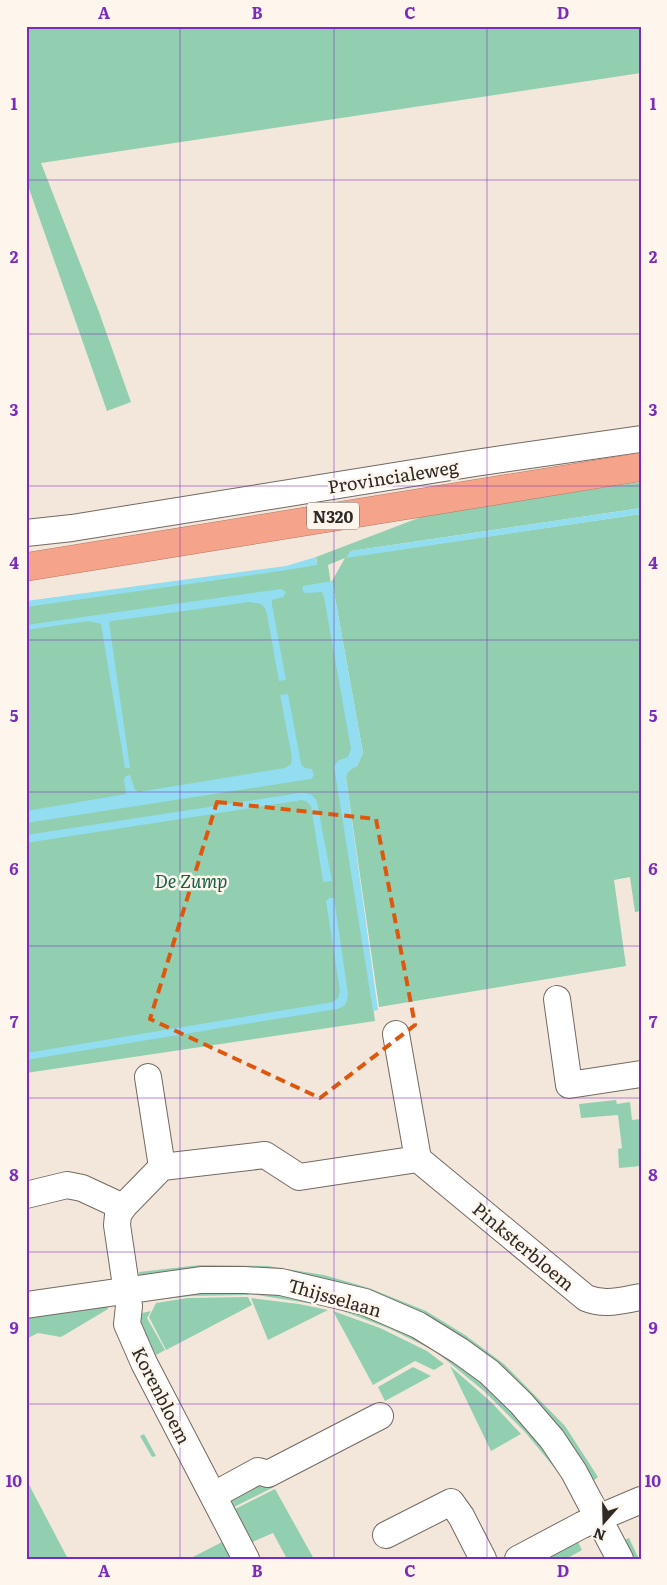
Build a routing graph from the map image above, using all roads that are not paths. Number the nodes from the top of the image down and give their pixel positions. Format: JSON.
{"nodes":[{"id":1,"x":641,"y":439,"type":"edge"},
{"id":2,"x":641,"y":467,"type":"edge"},
{"id":3,"x":26,"y":533,"type":"edge"},
{"id":4,"x":26,"y":567,"type":"edge"},
{"id":5,"x":557,"y":999,"type":"dead end"},
{"id":6,"x":396,"y":1034,"type":"dead end"},
{"id":7,"x":641,"y":1074,"type":"edge"},
{"id":8,"x":148,"y":1077,"type":"dead end"},
{"id":9,"x":418,"y":1159,"type":"junction"},
{"id":10,"x":162,"y":1167,"type":"junction"},
{"id":11,"x":26,"y":1195,"type":"edge"},
{"id":12,"x":123,"y":1207,"type":"junction"},
{"id":13,"x":126,"y":1290,"type":"junction"},
{"id":14,"x":641,"y":1297,"type":"edge"},
{"id":15,"x":26,"y":1305,"type":"edge"},
{"id":16,"x":380,"y":1416,"type":"dead end"},
{"id":17,"x":214,"y":1495,"type":"junction"},
{"id":18,"x":641,"y":1500,"type":"edge"},
{"id":19,"x":598,"y":1518,"type":"junction"},
{"id":20,"x":386,"y":1535,"type":"dead end"},
{"id":21,"x":246,"y":1559,"type":"edge"},
{"id":22,"x":484,"y":1559,"type":"edge"},
{"id":23,"x":518,"y":1559,"type":"edge"},
{"id":24,"x":620,"y":1559,"type":"edge"}],
"edges":[{"from":1,"to":3,"type":"street","name":"Provincialeweg"},
{"from":2,"to":4,"type":"highway","number":"N320"},
{"from":5,"to":7,"type":"street"},
{"from":6,"to":9,"type":"street"},
{"from":8,"to":10,"type":"street"},
{"from":9,"to":10,"type":"street"},
{"from":9,"to":14,"type":"street","name":"Pinksterbloem"},
{"from":10,"to":12,"type":"street"},
{"from":11,"to":12,"type":"street"},
{"from":12,"to":13,"type":"street"},
{"from":13,"to":15,"type":"street","name":"Thijsselaan"},
{"from":13,"to":17,"type":"street","name":"Korenbloem"},
{"from":13,"to":19,"type":"street","name":"Thijsselaan"},
{"from":16,"to":17,"type":"street"},
{"from":17,"to":21,"type":"street","name":"Korenbloem"},
{"from":18,"to":19,"type":"street"},
{"from":19,"to":23,"type":"street"},
{"from":19,"to":24,"type":"street","name":"Thijsselaan"},
{"from":20,"to":22,"type":"street"}]}
